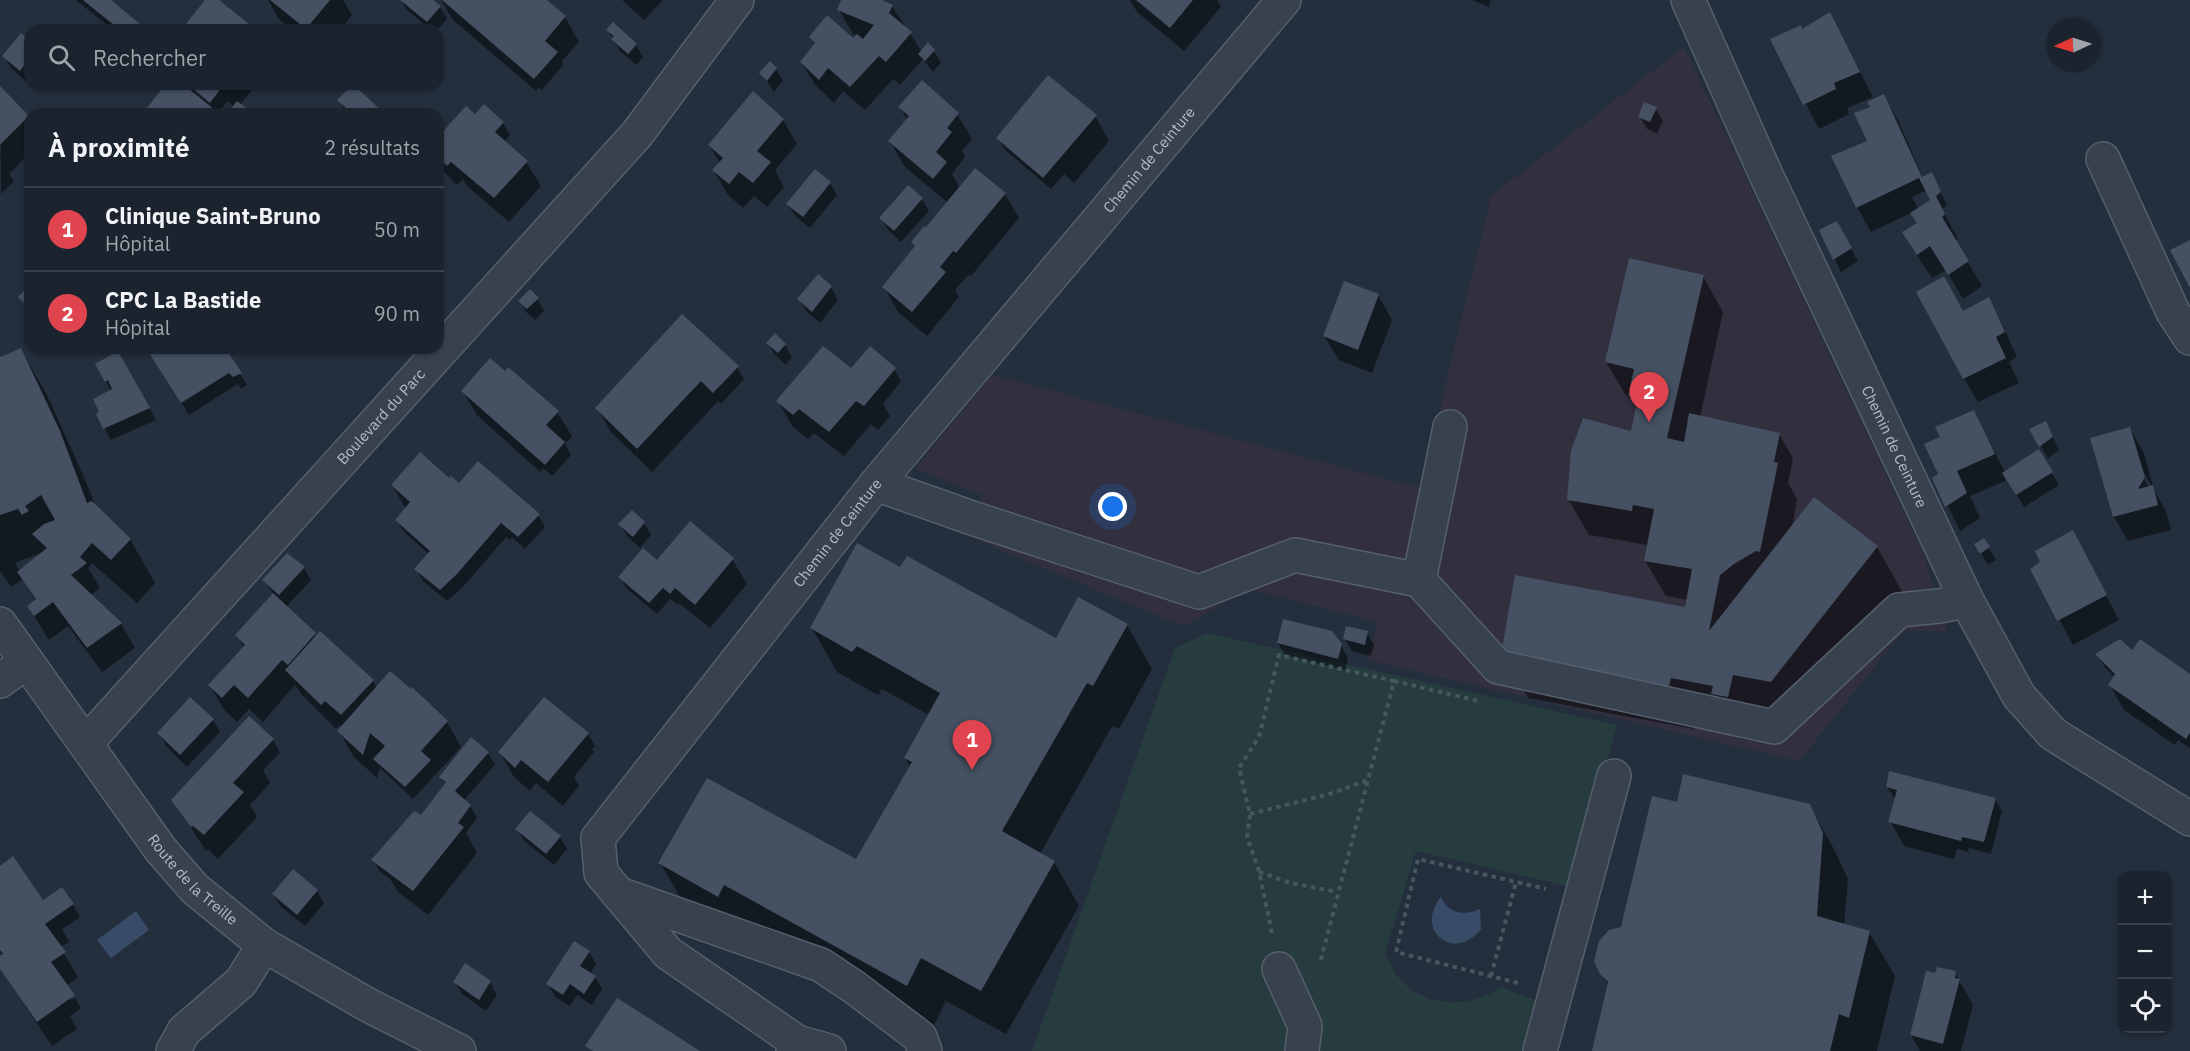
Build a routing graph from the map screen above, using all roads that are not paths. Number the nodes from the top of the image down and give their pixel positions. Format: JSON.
{"nodes":[{"id":1,"x":737,"y":0,"type":"edge"},
{"id":2,"x":1284,"y":0,"type":"edge"},
{"id":3,"x":1688,"y":0,"type":"edge"},
{"id":4,"x":2103,"y":159,"type":"dead end"},
{"id":5,"x":2190,"y":338,"type":"edge"},
{"id":6,"x":444,"y":347,"type":"edge"},
{"id":7,"x":438,"y":354,"type":"edge"},
{"id":8,"x":1450,"y":427,"type":"dead end"},
{"id":9,"x":876,"y":484,"type":"junction"},
{"id":10,"x":1419,"y":580,"type":"junction"},
{"id":11,"x":1967,"y":601,"type":"junction"},
{"id":12,"x":0,"y":624,"type":"edge"},
{"id":13,"x":26,"y":662,"type":"junction"},
{"id":14,"x":0,"y":681,"type":"edge"},
{"id":15,"x":86,"y":743,"type":"junction"},
{"id":16,"x":1614,"y":776,"type":"dead end"},
{"id":17,"x":2190,"y":819,"type":"edge"},
{"id":18,"x":619,"y":894,"type":"junction"},
{"id":19,"x":264,"y":945,"type":"junction"},
{"id":20,"x":1279,"y":969,"type":"road end"},
{"id":21,"x":1303,"y":1038,"type":"edge"},
{"id":22,"x":795,"y":1047,"type":"edge"},
{"id":23,"x":173,"y":1051,"type":"edge"},
{"id":24,"x":459,"y":1051,"type":"edge"},
{"id":25,"x":829,"y":1051,"type":"edge"},
{"id":26,"x":925,"y":1051,"type":"edge"},
{"id":27,"x":1540,"y":1051,"type":"edge"}],
"edges":[{"from":1,"to":6,"type":"street","name":"Boulevard du Parc"},
{"from":2,"to":9,"type":"street","name":"Chemin de Ceinture"},
{"from":3,"to":11,"type":"street","name":"Chemin de Ceinture"},
{"from":4,"to":5,"type":"street"},
{"from":7,"to":15,"type":"street","name":"Boulevard du Parc"},
{"from":8,"to":10,"type":"street"},
{"from":9,"to":10,"type":"street"},
{"from":9,"to":18,"type":"street","name":"Chemin de Ceinture"},
{"from":10,"to":11,"type":"street"},
{"from":11,"to":17,"type":"street","name":"Chemin de Ceinture"},
{"from":12,"to":13,"type":"street","name":"Route de la Treille"},
{"from":13,"to":14,"type":"street"},
{"from":13,"to":15,"type":"street","name":"Route de la Treille"},
{"from":15,"to":19,"type":"street","name":"Route de la Treille"},
{"from":16,"to":27,"type":"street"},
{"from":18,"to":22,"type":"street","name":"Chemin de Ceinture"},
{"from":18,"to":26,"type":"street"},
{"from":19,"to":23,"type":"street"},
{"from":19,"to":24,"type":"street","name":"Route de la Treille"},
{"from":20,"to":21,"type":"street"},
{"from":22,"to":25,"type":"street","name":"Chemin de Ceinture"}]}
